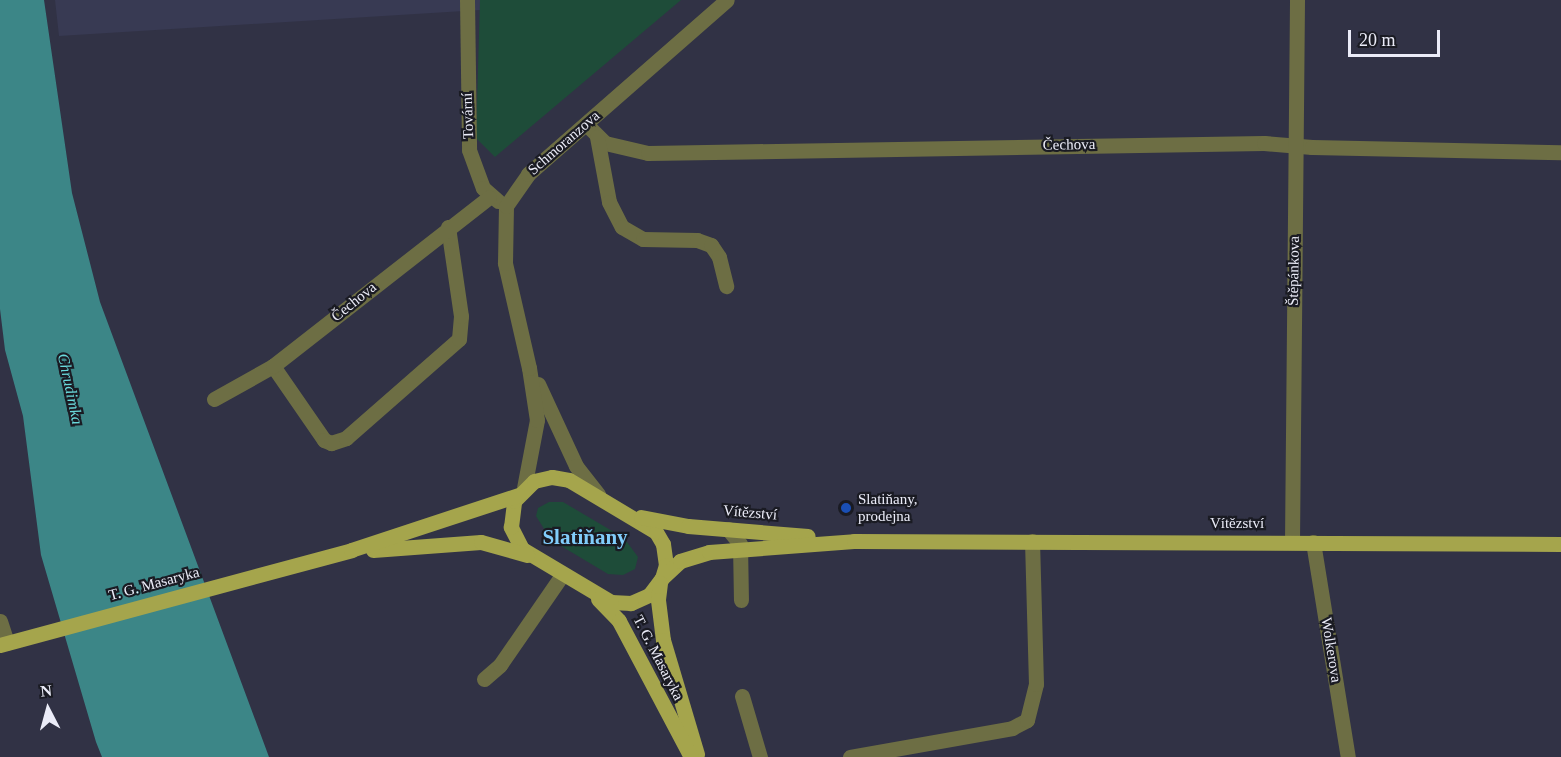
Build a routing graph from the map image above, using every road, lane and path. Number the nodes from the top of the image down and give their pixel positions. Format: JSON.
{"nodes":[{"id":1,"x":727,"y":0,"type":"edge"},
{"id":2,"x":1297,"y":0,"type":"edge"},
{"id":3,"x":467,"y":6,"type":"edge"},
{"id":4,"x":586,"y":124,"type":"junction"},
{"id":5,"x":597,"y":137,"type":"junction"},
{"id":6,"x":1295,"y":145,"type":"junction"},
{"id":7,"x":1561,"y":152,"type":"edge"},
{"id":8,"x":489,"y":196,"type":"junction"},
{"id":9,"x":506,"y":206,"type":"junction"},
{"id":10,"x":448,"y":227,"type":"junction"},
{"id":11,"x":726,"y":286,"type":"dead end"},
{"id":12,"x":522,"y":333,"type":"junction"},
{"id":13,"x":273,"y":366,"type":"junction"},
{"id":14,"x":214,"y":399,"type":"dead end"},
{"id":15,"x":521,"y":491,"type":"junction"},
{"id":16,"x":605,"y":500,"type":"junction"},
{"id":17,"x":623,"y":511,"type":"junction"},
{"id":18,"x":728,"y":530,"type":"junction"},
{"id":19,"x":913,"y":540,"type":"junction"},
{"id":20,"x":1032,"y":541,"type":"junction"},
{"id":21,"x":1292,"y":542,"type":"junction"},
{"id":22,"x":1313,"y":542,"type":"junction"},
{"id":23,"x":1561,"y":544,"type":"edge"},
{"id":24,"x":740,"y":548,"type":"junction"},
{"id":25,"x":528,"y":555,"type":"junction"},
{"id":26,"x":317,"y":560,"type":"junction"},
{"id":27,"x":562,"y":575,"type":"junction"},
{"id":28,"x":661,"y":580,"type":"junction"},
{"id":29,"x":582,"y":586,"type":"junction"},
{"id":30,"x":741,"y":600,"type":"dead end"},
{"id":31,"x":0,"y":621,"type":"edge"},
{"id":32,"x":3,"y":644,"type":"edge"},
{"id":33,"x":484,"y":679,"type":"dead end"},
{"id":34,"x":742,"y":696,"type":"dead end"},
{"id":35,"x":691,"y":757,"type":"edge"},
{"id":36,"x":698,"y":757,"type":"edge"},
{"id":37,"x":760,"y":757,"type":"edge"},
{"id":38,"x":850,"y":757,"type":"edge"},
{"id":39,"x":1348,"y":757,"type":"edge"}],
"edges":[{"from":1,"to":4,"type":"street","name":"Schmoranzova"},
{"from":2,"to":6,"type":"street","name":"Štěpánkova"},
{"from":3,"to":8,"type":"street","name":"Tovární"},
{"from":4,"to":5,"type":"street","name":"Čechova"},
{"from":4,"to":9,"type":"street","name":"Schmoranzova"},
{"from":5,"to":6,"type":"street","name":"Čechova"},
{"from":5,"to":11,"type":"street"},
{"from":6,"to":7,"type":"street","name":"Čechova"},
{"from":6,"to":21,"type":"street","name":"Štěpánkova"},
{"from":8,"to":9,"type":"street"},
{"from":8,"to":10,"type":"street","name":"Čechova"},
{"from":9,"to":12,"type":"street"},
{"from":10,"to":13,"type":"street","name":"Čechova"},
{"from":10,"to":13,"type":"street"},
{"from":12,"to":15,"type":"street"},
{"from":12,"to":16,"type":"street"},
{"from":13,"to":14,"type":"street","name":"Čechova"},
{"from":15,"to":16,"type":"main road","name":"T. G. Masaryka"},
{"from":15,"to":25,"type":"main road","name":"T. G. Masaryka"},
{"from":15,"to":26,"type":"main road","name":"T. G. Masaryka"},
{"from":16,"to":17,"type":"main road","name":"T. G. Masaryka"},
{"from":17,"to":18,"type":"main road","name":"Vítězství"},
{"from":17,"to":28,"type":"main road","name":"T. G. Masaryka"},
{"from":18,"to":19,"type":"main road","name":"Vítězství"},
{"from":18,"to":24,"type":"street"},
{"from":19,"to":20,"type":"main road","name":"Vítězství"},
{"from":19,"to":24,"type":"main road","name":"Vítězství"},
{"from":20,"to":21,"type":"main road","name":"Vítězství"},
{"from":20,"to":38,"type":"street"},
{"from":21,"to":22,"type":"main road","name":"Vítězství"},
{"from":22,"to":23,"type":"main road","name":"Vítězství"},
{"from":22,"to":39,"type":"street","name":"Wolkerova"},
{"from":24,"to":28,"type":"main road","name":"Vítězství"},
{"from":24,"to":30,"type":"street"},
{"from":25,"to":26,"type":"main road","name":"T. G. Masaryka"},
{"from":25,"to":27,"type":"main road","name":"T. G. Masaryka"},
{"from":26,"to":32,"type":"main road","name":"T. G. Masaryka"},
{"from":27,"to":29,"type":"main road","name":"T. G. Masaryka"},
{"from":27,"to":33,"type":"street"},
{"from":28,"to":29,"type":"main road","name":"T. G. Masaryka"},
{"from":28,"to":36,"type":"main road","name":"T. G. Masaryka"},
{"from":29,"to":35,"type":"main road","name":"T. G. Masaryka"},
{"from":31,"to":32,"type":"street"},
{"from":34,"to":37,"type":"street"}]}
